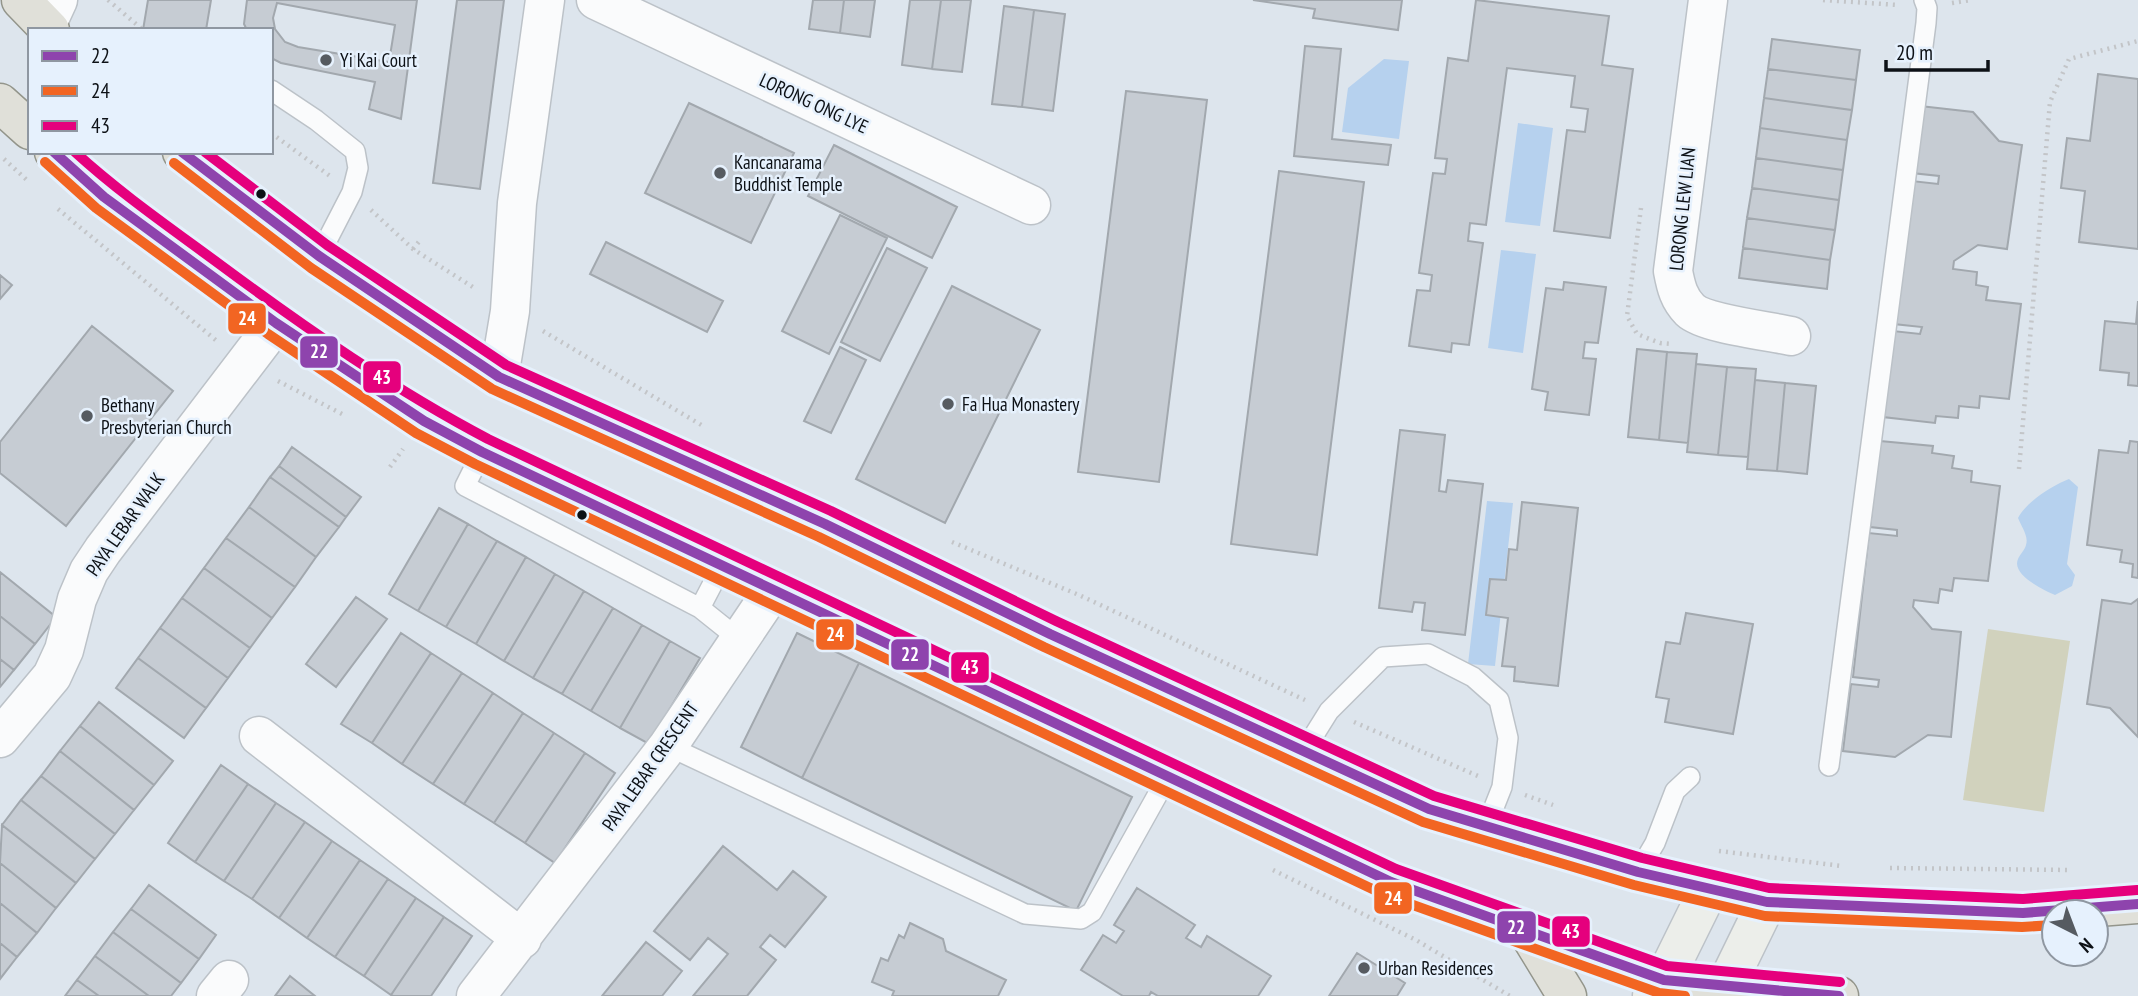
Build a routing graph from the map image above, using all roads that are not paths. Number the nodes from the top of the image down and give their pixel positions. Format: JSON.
{"nodes":[{"id":1,"x":545,"y":0,"type":"edge"},
{"id":2,"x":596,"y":0,"type":"edge"},
{"id":3,"x":1709,"y":0,"type":"edge"},
{"id":4,"x":1924,"y":0,"type":"edge"},
{"id":5,"x":273,"y":91,"type":"edge"},
{"id":6,"x":0,"y":103,"type":"edge"},
{"id":7,"x":28,"y":128,"type":"edge"},
{"id":8,"x":56,"y":154,"type":"edge"},
{"id":9,"x":185,"y":154,"type":"edge"},
{"id":10,"x":1031,"y":205,"type":"dead end"},
{"id":11,"x":318,"y":256,"type":"junction"},
{"id":12,"x":276,"y":323,"type":"junction"},
{"id":13,"x":1791,"y":335,"type":"dead end"},
{"id":14,"x":499,"y":377,"type":"junction"},
{"id":15,"x":482,"y":452,"type":"junction"},
{"id":16,"x":723,"y":564,"type":"junction"},
{"id":17,"x":773,"y":590,"type":"junction"},
{"id":18,"x":700,"y":608,"type":"junction"},
{"id":19,"x":740,"y":640,"type":"junction"},
{"id":20,"x":259,"y":736,"type":"dead end"},
{"id":21,"x":0,"y":738,"type":"edge"},
{"id":22,"x":668,"y":746,"type":"junction"},
{"id":23,"x":1304,"y":751,"type":"junction"},
{"id":24,"x":1829,"y":766,"type":"dead end"},
{"id":25,"x":1168,"y":776,"type":"junction"},
{"id":26,"x":1690,"y":777,"type":"dead end"},
{"id":27,"x":1487,"y":825,"type":"junction"},
{"id":28,"x":1638,"y":872,"type":"junction"},
{"id":29,"x":1709,"y":889,"type":"junction"},
{"id":30,"x":1767,"y":902,"type":"junction"},
{"id":31,"x":2138,"y":904,"type":"edge"},
{"id":32,"x":1528,"y":932,"type":"junction"},
{"id":33,"x":522,"y":940,"type":"junction"},
{"id":34,"x":1658,"y":988,"type":"edge"},
{"id":35,"x":1723,"y":990,"type":"edge"},
{"id":36,"x":477,"y":996,"type":"edge"},
{"id":37,"x":1567,"y":996,"type":"edge"},
{"id":38,"x":1839,"y":996,"type":"edge"}],
"edges":[{"from":1,"to":14,"type":"street"},
{"from":2,"to":10,"type":"street","name":"LORONG ONG LYE"},
{"from":3,"to":13,"type":"street","name":"LORONG LEW LIAN"},
{"from":4,"to":24,"type":"lane"},
{"from":5,"to":11,"type":"lane"},
{"from":6,"to":7,"type":"main road"},
{"from":8,"to":12,"type":"main road"},
{"from":9,"to":11,"type":"main road"},
{"from":11,"to":14,"type":"main road"},
{"from":12,"to":15,"type":"main road"},
{"from":12,"to":21,"type":"street","name":"PAYA LEBAR WALK"},
{"from":14,"to":23,"type":"main road"},
{"from":15,"to":16,"type":"main road"},
{"from":15,"to":18,"type":"lane"},
{"from":16,"to":17,"type":"main road"},
{"from":16,"to":18,"type":"lane"},
{"from":17,"to":19,"type":"street","name":"PAYA LEBAR CRESCENT"},
{"from":17,"to":25,"type":"main road"},
{"from":18,"to":19,"type":"lane"},
{"from":19,"to":22,"type":"street","name":"PAYA LEBAR CRESCENT"},
{"from":20,"to":33,"type":"street"},
{"from":22,"to":25,"type":"lane"},
{"from":22,"to":33,"type":"street","name":"PAYA LEBAR CRESCENT"},
{"from":23,"to":27,"type":"main road"},
{"from":23,"to":27,"type":"lane"},
{"from":25,"to":32,"type":"main road"},
{"from":26,"to":28,"type":"lane"},
{"from":27,"to":28,"type":"main road"},
{"from":28,"to":29,"type":"main road"},
{"from":29,"to":30,"type":"main road"},
{"from":29,"to":34,"type":"main road"},
{"from":30,"to":31,"type":"main road"},
{"from":30,"to":35,"type":"main road"},
{"from":32,"to":34,"type":"main road"},
{"from":32,"to":37,"type":"main road"},
{"from":33,"to":36,"type":"street","name":"PAYA LEBAR CRESCENT"},
{"from":34,"to":35,"type":"main road"},
{"from":35,"to":38,"type":"main road"}]}
